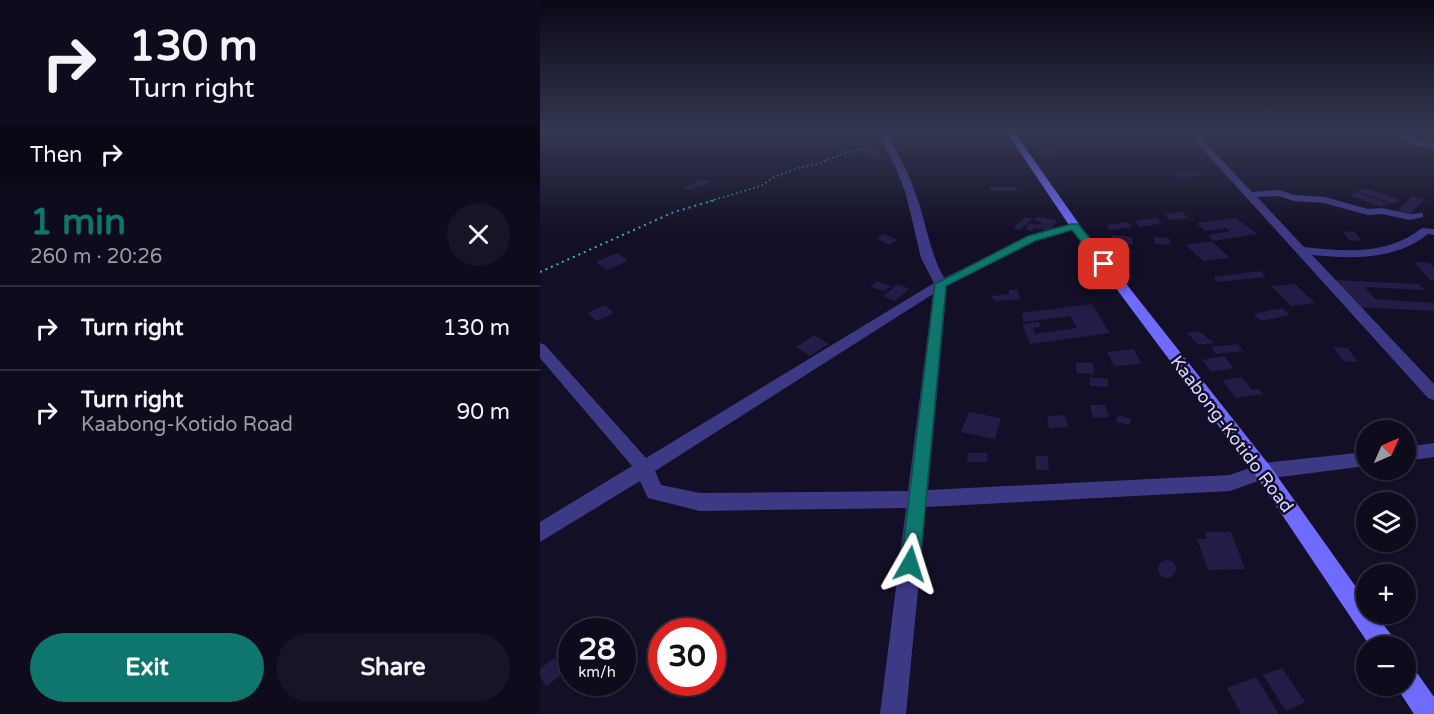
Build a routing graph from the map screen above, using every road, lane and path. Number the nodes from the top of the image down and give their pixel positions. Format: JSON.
{"nodes":[{"id":1,"x":807,"y":166,"type":"edge"},
{"id":2,"x":900,"y":166,"type":"edge"},
{"id":3,"x":1034,"y":166,"type":"edge"},
{"id":4,"x":1223,"y":166,"type":"edge"},
{"id":5,"x":1249,"y":195,"type":"junction"},
{"id":6,"x":1419,"y":214,"type":"dead end"},
{"id":7,"x":1074,"y":226,"type":"junction"},
{"id":8,"x":1434,"y":232,"type":"edge"},
{"id":9,"x":1300,"y":250,"type":"junction"},
{"id":10,"x":540,"y":272,"type":"edge"},
{"id":11,"x":941,"y":284,"type":"junction"},
{"id":12,"x":540,"y":348,"type":"edge"},
{"id":13,"x":1434,"y":394,"type":"edge"},
{"id":14,"x":1434,"y":450,"type":"edge"},
{"id":15,"x":1416,"y":453,"type":"edge"},
{"id":16,"x":1356,"y":460,"type":"edge"},
{"id":17,"x":644,"y":468,"type":"junction"},
{"id":18,"x":1263,"y":471,"type":"junction"},
{"id":19,"x":918,"y":500,"type":"junction"},
{"id":20,"x":540,"y":533,"type":"edge"},
{"id":21,"x":1376,"y":636,"type":"edge"},
{"id":22,"x":1416,"y":694,"type":"edge"},
{"id":23,"x":893,"y":714,"type":"edge"},
{"id":24,"x":1430,"y":714,"type":"edge"}],
"edges":[{"from":1,"to":10,"type":"path"},
{"from":2,"to":11,"type":"street"},
{"from":3,"to":7,"type":"main road","name":"Kaabong-Kotido Road"},
{"from":4,"to":5,"type":"street"},
{"from":5,"to":6,"type":"street"},
{"from":5,"to":9,"type":"street"},
{"from":7,"to":11,"type":"street"},
{"from":7,"to":18,"type":"main road","name":"Kaabong-Kotido Road"},
{"from":8,"to":9,"type":"street"},
{"from":9,"to":13,"type":"street"},
{"from":11,"to":17,"type":"street"},
{"from":11,"to":19,"type":"street"},
{"from":12,"to":17,"type":"street"},
{"from":14,"to":15,"type":"street"},
{"from":16,"to":18,"type":"street"},
{"from":17,"to":19,"type":"street"},
{"from":17,"to":20,"type":"street"},
{"from":18,"to":19,"type":"street"},
{"from":18,"to":21,"type":"main road","name":"Kaabong-Kotido Road"},
{"from":19,"to":23,"type":"street"},
{"from":22,"to":24,"type":"main road"}]}
